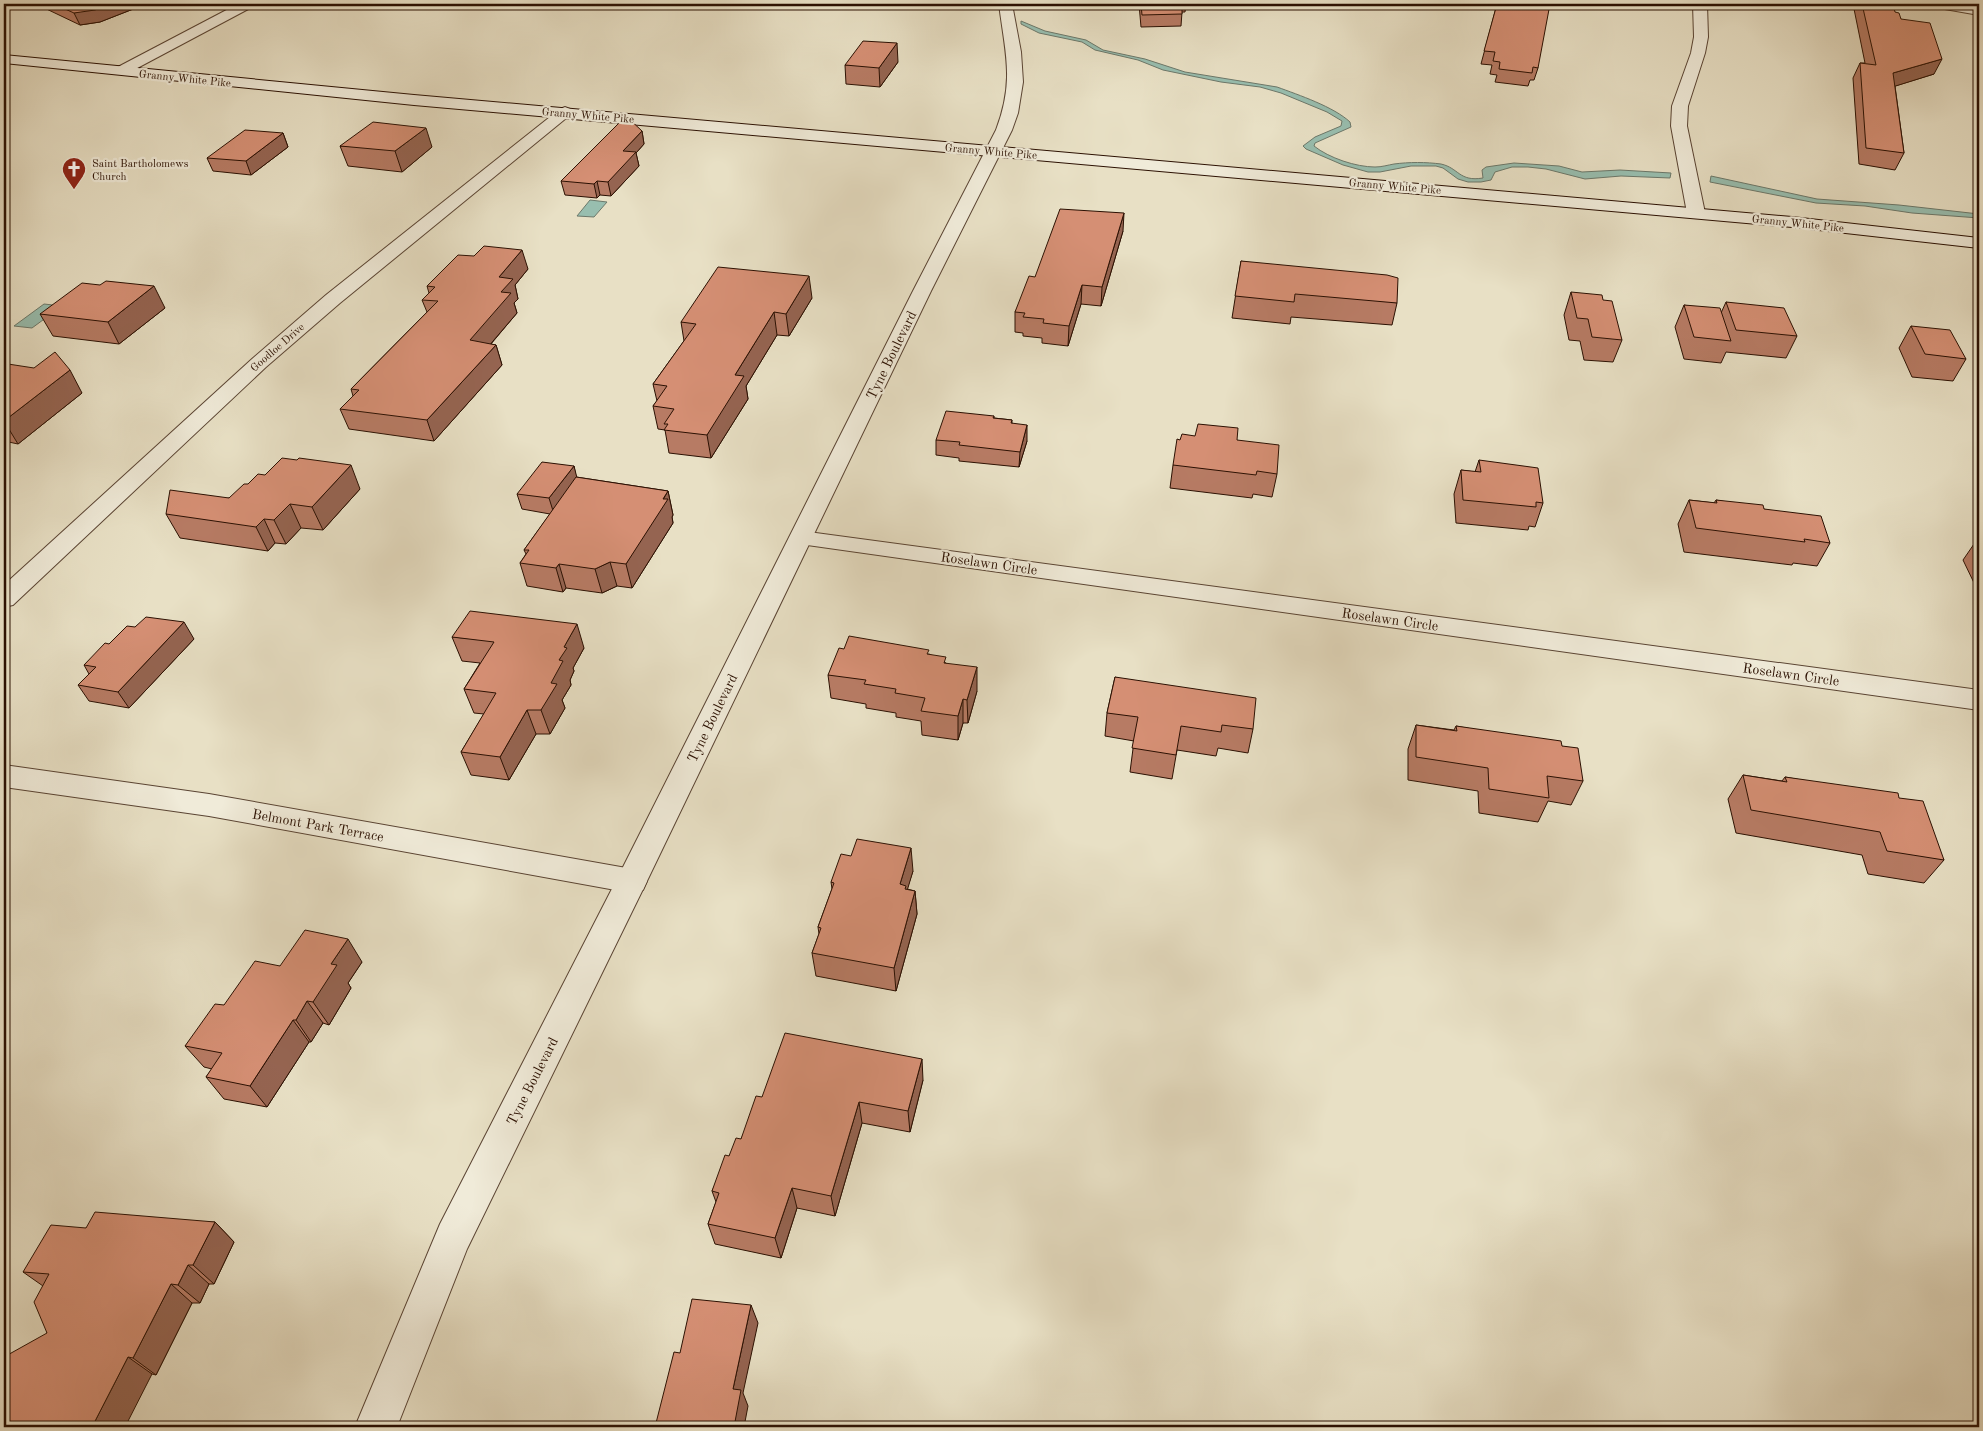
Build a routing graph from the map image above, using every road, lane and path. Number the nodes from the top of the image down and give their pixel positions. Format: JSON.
{"nodes":[{"id":1,"x":247,"y":4,"type":"edge"},
{"id":2,"x":1005,"y":4,"type":"edge"},
{"id":3,"x":1700,"y":4,"type":"edge"},
{"id":4,"x":1939,"y":4,"type":"edge"},
{"id":5,"x":1979,"y":11,"type":"edge"},
{"id":6,"x":4,"y":59,"type":"edge"},
{"id":7,"x":120,"y":72,"type":"junction"},
{"id":8,"x":565,"y":112,"type":"junction"},
{"id":9,"x":995,"y":152,"type":"junction"},
{"id":10,"x":1696,"y":213,"type":"junction"},
{"id":11,"x":1979,"y":243,"type":"edge"},
{"id":12,"x":801,"y":538,"type":"junction"},
{"id":13,"x":4,"y":599,"type":"edge"},
{"id":14,"x":1979,"y":700,"type":"edge"},
{"id":15,"x":4,"y":776,"type":"edge"},
{"id":16,"x":632,"y":881,"type":"junction"},
{"id":17,"x":376,"y":1427,"type":"edge"}],
"edges":[{"from":1,"to":7,"type":"street"},
{"from":2,"to":9,"type":"street","name":"Tyne Boulevard"},
{"from":3,"to":10,"type":"street"},
{"from":4,"to":5,"type":"street"},
{"from":6,"to":7,"type":"street","name":"Granny White Pike"},
{"from":7,"to":8,"type":"street","name":"Granny White Pike"},
{"from":8,"to":9,"type":"street","name":"Granny White Pike"},
{"from":8,"to":13,"type":"street","name":"Goodloe Drive"},
{"from":9,"to":10,"type":"street","name":"Granny White Pike"},
{"from":9,"to":12,"type":"street","name":"Tyne Boulevard"},
{"from":10,"to":11,"type":"street","name":"Granny White Pike"},
{"from":12,"to":14,"type":"street","name":"Roselawn Circle"},
{"from":12,"to":16,"type":"street","name":"Tyne Boulevard"},
{"from":15,"to":16,"type":"street","name":"Belmont Park Terrace"},
{"from":16,"to":17,"type":"street","name":"Tyne Boulevard"}]}
